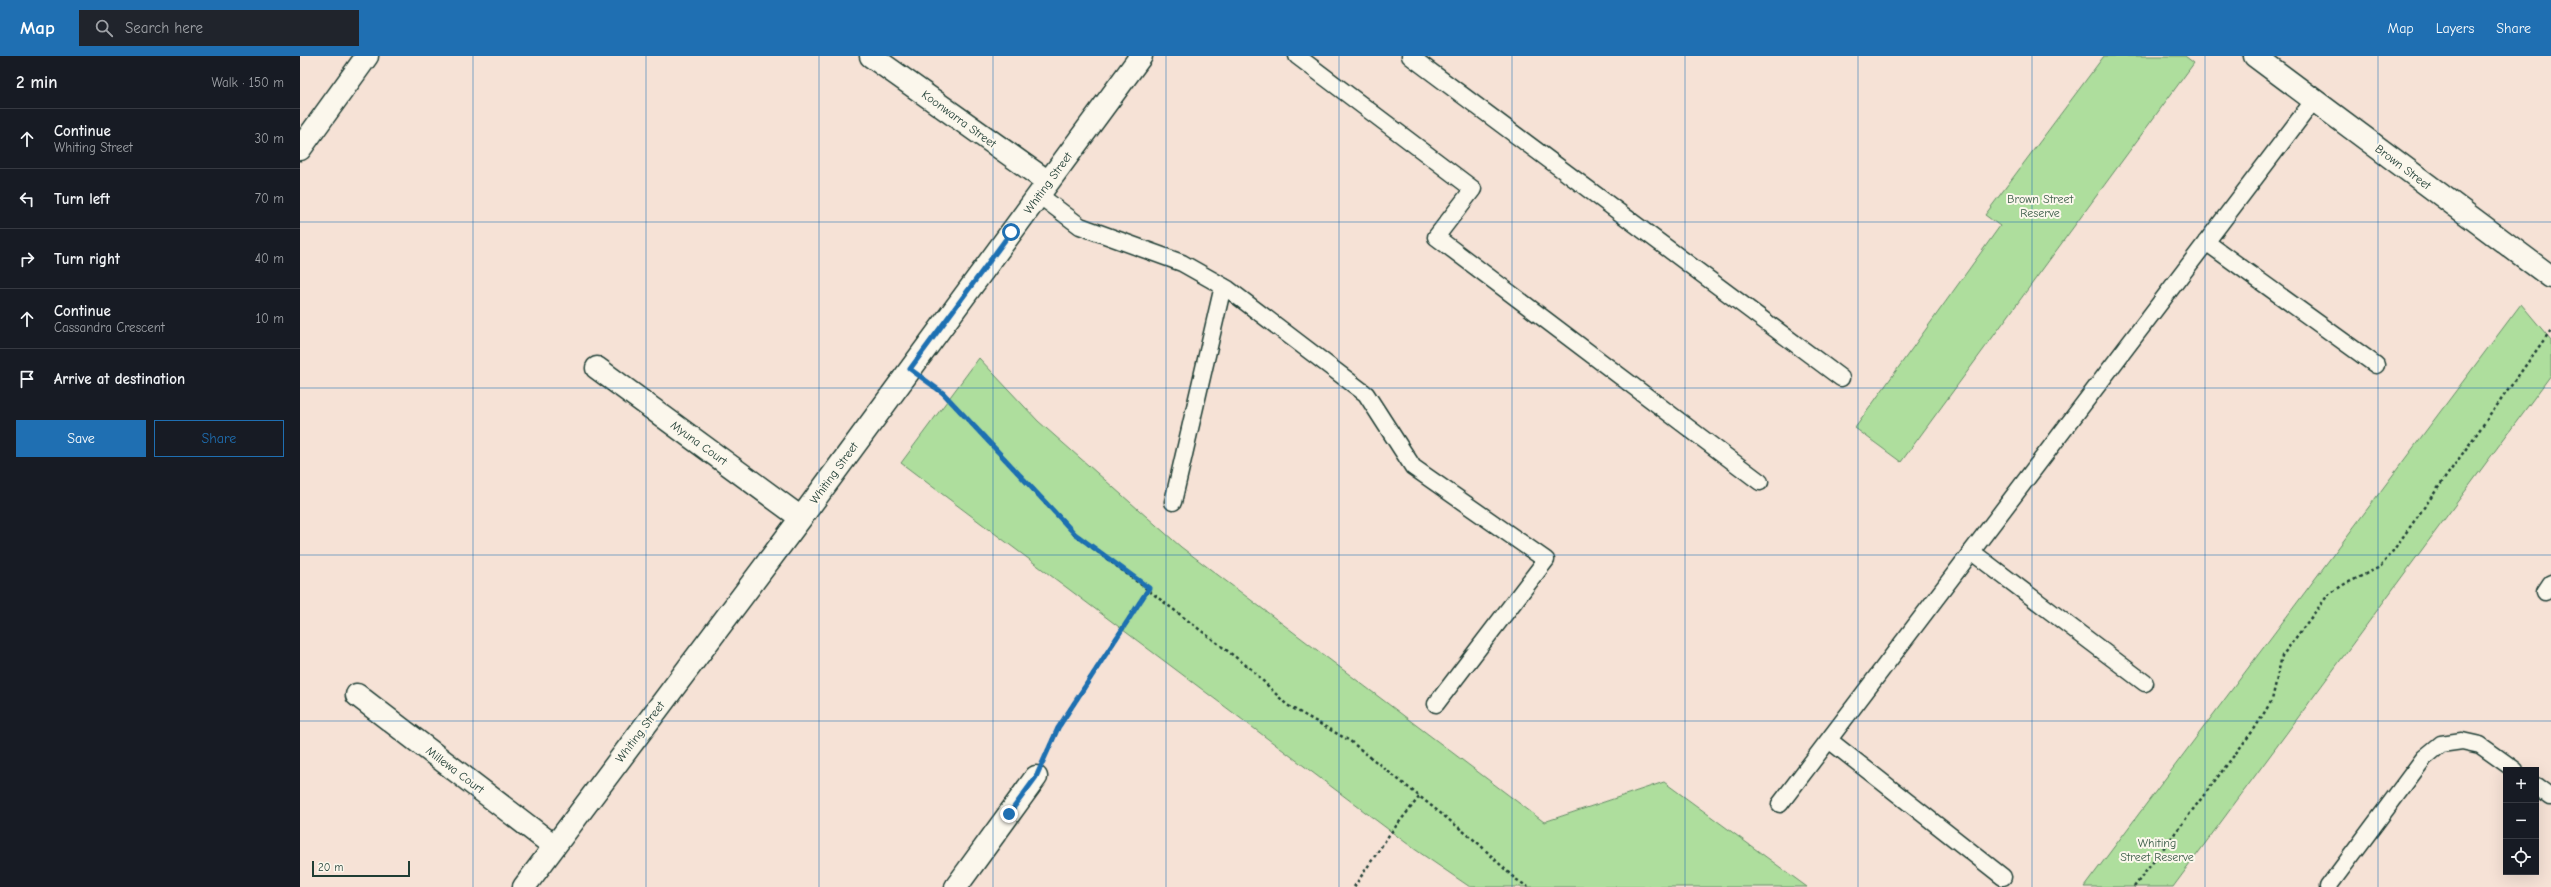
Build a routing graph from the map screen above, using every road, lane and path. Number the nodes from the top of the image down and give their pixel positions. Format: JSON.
{"nodes":[{"id":1,"x":367,"y":56,"type":"edge"},
{"id":2,"x":871,"y":56,"type":"edge"},
{"id":3,"x":1141,"y":56,"type":"edge"},
{"id":4,"x":1297,"y":56,"type":"edge"},
{"id":5,"x":1410,"y":56,"type":"edge"},
{"id":6,"x":2254,"y":56,"type":"edge"},
{"id":7,"x":2314,"y":100,"type":"junction"},
{"id":8,"x":300,"y":149,"type":"edge"},
{"id":9,"x":1043,"y":189,"type":"junction"},
{"id":10,"x":2206,"y":242,"type":"junction"},
{"id":11,"x":2551,"y":277,"type":"edge"},
{"id":12,"x":1223,"y":286,"type":"junction"},
{"id":13,"x":2551,"y":330,"type":"edge"},
{"id":14,"x":2376,"y":365,"type":"dead end"},
{"id":15,"x":597,"y":368,"type":"dead end"},
{"id":16,"x":910,"y":369,"type":"junction"},
{"id":17,"x":1841,"y":378,"type":"dead end"},
{"id":18,"x":1760,"y":482,"type":"dead end"},
{"id":19,"x":1173,"y":502,"type":"dead end"},
{"id":20,"x":801,"y":518,"type":"junction"},
{"id":21,"x":1972,"y":552,"type":"junction"},
{"id":22,"x":1149,"y":588,"type":"junction"},
{"id":23,"x":2145,"y":683,"type":"dead end"},
{"id":24,"x":357,"y":695,"type":"dead end"},
{"id":25,"x":1436,"y":704,"type":"dead end"},
{"id":26,"x":1829,"y":740,"type":"junction"},
{"id":27,"x":2511,"y":767,"type":"edge"},
{"id":28,"x":1036,"y":777,"type":"joint"},
{"id":29,"x":2539,"y":788,"type":"edge"},
{"id":30,"x":1420,"y":796,"type":"junction"},
{"id":31,"x":2551,"y":797,"type":"edge"},
{"id":32,"x":1780,"y":804,"type":"dead end"},
{"id":33,"x":554,"y":846,"type":"junction"},
{"id":34,"x":2003,"y":877,"type":"dead end"},
{"id":35,"x":524,"y":887,"type":"edge"},
{"id":36,"x":956,"y":887,"type":"edge"},
{"id":37,"x":1354,"y":887,"type":"edge"},
{"id":38,"x":1528,"y":887,"type":"edge"},
{"id":39,"x":2134,"y":887,"type":"edge"},
{"id":40,"x":2328,"y":887,"type":"edge"}],
"edges":[{"from":1,"to":8,"type":"street"},
{"from":2,"to":9,"type":"street","name":"Koonwarra Street"},
{"from":3,"to":9,"type":"street","name":"Whiting Street"},
{"from":4,"to":18,"type":"lane"},
{"from":5,"to":17,"type":"lane"},
{"from":6,"to":7,"type":"street","name":"Brown Street"},
{"from":7,"to":10,"type":"lane"},
{"from":7,"to":11,"type":"street","name":"Brown Street"},
{"from":9,"to":12,"type":"lane"},
{"from":9,"to":16,"type":"street","name":"Whiting Street"},
{"from":10,"to":14,"type":"lane"},
{"from":10,"to":21,"type":"lane"},
{"from":12,"to":19,"type":"lane"},
{"from":12,"to":25,"type":"lane"},
{"from":13,"to":39,"type":"path"},
{"from":15,"to":20,"type":"street","name":"Myuna Court"},
{"from":16,"to":20,"type":"street","name":"Whiting Street"},
{"from":16,"to":22,"type":"path"},
{"from":20,"to":33,"type":"street","name":"Whiting Street"},
{"from":21,"to":23,"type":"lane"},
{"from":21,"to":26,"type":"lane"},
{"from":22,"to":28,"type":"path"},
{"from":22,"to":30,"type":"path"},
{"from":24,"to":33,"type":"street","name":"Millewa Court"},
{"from":26,"to":32,"type":"lane"},
{"from":26,"to":34,"type":"lane"},
{"from":27,"to":40,"type":"lane"},
{"from":28,"to":36,"type":"street"},
{"from":29,"to":31,"type":"lane"},
{"from":30,"to":37,"type":"path"},
{"from":30,"to":38,"type":"path"},
{"from":33,"to":35,"type":"street","name":"Whiting Street"}]}
